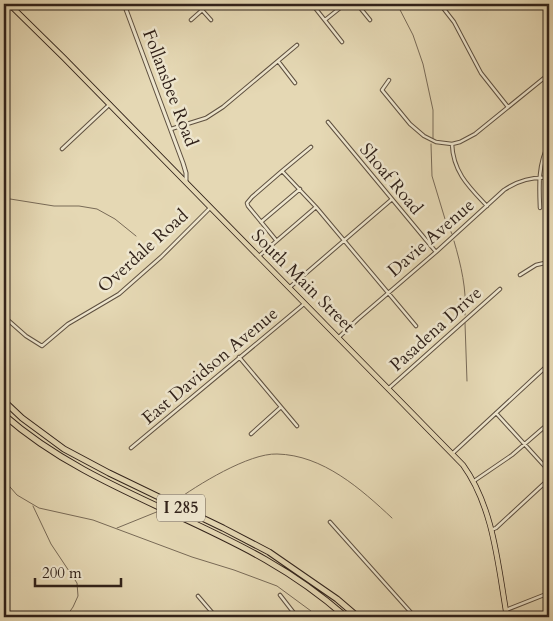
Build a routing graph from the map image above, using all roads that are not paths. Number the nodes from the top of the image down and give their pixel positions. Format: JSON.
{"nodes":[{"id":1,"x":9,"y":4,"type":"edge"},
{"id":2,"x":124,"y":4,"type":"edge"},
{"id":3,"x":209,"y":4,"type":"edge"},
{"id":4,"x":312,"y":4,"type":"edge"},
{"id":5,"x":345,"y":4,"type":"edge"},
{"id":6,"x":358,"y":4,"type":"edge"},
{"id":7,"x":440,"y":4,"type":"edge"},
{"id":8,"x":202,"y":10,"type":"junction"},
{"id":9,"x":191,"y":20,"type":"dead end"},
{"id":10,"x":211,"y":20,"type":"dead end"},
{"id":11,"x":325,"y":20,"type":"junction"},
{"id":12,"x":370,"y":20,"type":"dead end"},
{"id":13,"x":342,"y":42,"type":"dead end"},
{"id":14,"x":297,"y":45,"type":"dead end"},
{"id":15,"x":277,"y":60,"type":"junction"},
{"id":16,"x":549,"y":74,"type":"edge"},
{"id":17,"x":389,"y":80,"type":"dead end"},
{"id":18,"x":296,"y":83,"type":"dead end"},
{"id":19,"x":110,"y":104,"type":"junction"},
{"id":20,"x":508,"y":107,"type":"junction"},
{"id":21,"x":328,"y":122,"type":"dead end"},
{"id":22,"x":170,"y":129,"type":"junction"},
{"id":23,"x":549,"y":143,"type":"edge"},
{"id":24,"x":452,"y":144,"type":"junction"},
{"id":25,"x":312,"y":147,"type":"dead end"},
{"id":26,"x":62,"y":149,"type":"dead end"},
{"id":27,"x":282,"y":171,"type":"junction"},
{"id":28,"x":539,"y":178,"type":"junction"},
{"id":29,"x":549,"y":178,"type":"edge"},
{"id":30,"x":186,"y":182,"type":"junction"},
{"id":31,"x":300,"y":189,"type":"junction"},
{"id":32,"x":392,"y":200,"type":"junction"},
{"id":33,"x":486,"y":206,"type":"junction"},
{"id":34,"x":211,"y":207,"type":"junction"},
{"id":35,"x":316,"y":208,"type":"junction"},
{"id":36,"x":540,"y":208,"type":"dead end"},
{"id":37,"x":261,"y":222,"type":"junction"},
{"id":38,"x":276,"y":240,"type":"junction"},
{"id":39,"x":344,"y":240,"type":"junction"},
{"id":40,"x":436,"y":252,"type":"junction"},
{"id":41,"x":259,"y":256,"type":"junction"},
{"id":42,"x":549,"y":262,"type":"edge"},
{"id":43,"x":520,"y":275,"type":"dead end"},
{"id":44,"x":290,"y":287,"type":"junction"},
{"id":45,"x":500,"y":289,"type":"dead end"},
{"id":46,"x":388,"y":293,"type":"junction"},
{"id":47,"x":305,"y":303,"type":"junction"},
{"id":48,"x":5,"y":320,"type":"dead end"},
{"id":49,"x":416,"y":326,"type":"dead end"},
{"id":50,"x":339,"y":337,"type":"junction"},
{"id":51,"x":239,"y":357,"type":"junction"},
{"id":52,"x":549,"y":364,"type":"edge"},
{"id":53,"x":389,"y":388,"type":"junction"},
{"id":54,"x":4,"y":402,"type":"edge"},
{"id":55,"x":281,"y":407,"type":"junction"},
{"id":56,"x":496,"y":413,"type":"junction"},
{"id":57,"x":4,"y":415,"type":"edge"},
{"id":58,"x":549,"y":423,"type":"edge"},
{"id":59,"x":297,"y":426,"type":"dead end"},
{"id":60,"x":251,"y":434,"type":"dead end"},
{"id":61,"x":526,"y":444,"type":"junction"},
{"id":62,"x":131,"y":448,"type":"dead end"},
{"id":63,"x":453,"y":453,"type":"junction"},
{"id":64,"x":549,"y":471,"type":"edge"},
{"id":65,"x":549,"y":479,"type":"edge"},
{"id":66,"x":474,"y":481,"type":"junction"},
{"id":67,"x":330,"y":522,"type":"dead end"},
{"id":68,"x":491,"y":530,"type":"junction"},
{"id":69,"x":549,"y":593,"type":"edge"},
{"id":70,"x":280,"y":595,"type":"dead end"},
{"id":71,"x":198,"y":596,"type":"dead end"},
{"id":72,"x":506,"y":610,"type":"junction"},
{"id":73,"x":216,"y":617,"type":"edge"},
{"id":74,"x":297,"y":617,"type":"edge"},
{"id":75,"x":346,"y":617,"type":"edge"},
{"id":76,"x":358,"y":617,"type":"edge"},
{"id":77,"x":415,"y":617,"type":"edge"},
{"id":78,"x":507,"y":617,"type":"edge"}],
"edges":[{"from":1,"to":19,"type":"main road","name":"South Main Street"},
{"from":2,"to":22,"type":"street","name":"Follansbee Road"},
{"from":3,"to":8,"type":"street"},
{"from":4,"to":11,"type":"street"},
{"from":5,"to":11,"type":"street"},
{"from":6,"to":12,"type":"street"},
{"from":7,"to":20,"type":"street"},
{"from":8,"to":9,"type":"street"},
{"from":8,"to":10,"type":"street"},
{"from":11,"to":13,"type":"street"},
{"from":14,"to":15,"type":"street"},
{"from":15,"to":18,"type":"street"},
{"from":15,"to":22,"type":"street"},
{"from":16,"to":20,"type":"street"},
{"from":17,"to":24,"type":"street"},
{"from":19,"to":26,"type":"street"},
{"from":19,"to":30,"type":"main road","name":"South Main Street"},
{"from":20,"to":24,"type":"street"},
{"from":21,"to":32,"type":"street","name":"Shoaf Road"},
{"from":22,"to":30,"type":"street","name":"Follansbee Road"},
{"from":23,"to":28,"type":"street"},
{"from":24,"to":33,"type":"street"},
{"from":25,"to":27,"type":"street"},
{"from":27,"to":31,"type":"street"},
{"from":27,"to":37,"type":"street"},
{"from":28,"to":29,"type":"street","name":"Davie Avenue"},
{"from":28,"to":33,"type":"street","name":"Davie Avenue"},
{"from":28,"to":36,"type":"street"},
{"from":30,"to":34,"type":"main road","name":"South Main Street"},
{"from":31,"to":35,"type":"street"},
{"from":31,"to":37,"type":"street"},
{"from":32,"to":39,"type":"street"},
{"from":32,"to":40,"type":"street","name":"Shoaf Road"},
{"from":33,"to":40,"type":"street","name":"Davie Avenue"},
{"from":34,"to":41,"type":"main road","name":"South Main Street"},
{"from":34,"to":48,"type":"street","name":"Overdale Road"},
{"from":35,"to":38,"type":"street"},
{"from":35,"to":39,"type":"street"},
{"from":37,"to":38,"type":"street"},
{"from":38,"to":41,"type":"street"},
{"from":39,"to":44,"type":"street"},
{"from":39,"to":46,"type":"street"},
{"from":40,"to":46,"type":"street","name":"Davie Avenue"},
{"from":41,"to":44,"type":"main road","name":"South Main Street"},
{"from":42,"to":43,"type":"street"},
{"from":44,"to":47,"type":"main road","name":"South Main Street"},
{"from":45,"to":53,"type":"street","name":"Pasadena Drive"},
{"from":46,"to":49,"type":"street"},
{"from":46,"to":50,"type":"street","name":"Davie Avenue"},
{"from":47,"to":50,"type":"main road","name":"South Main Street"},
{"from":47,"to":51,"type":"street","name":"East Davidson Avenue"},
{"from":50,"to":53,"type":"main road","name":"South Main Street"},
{"from":51,"to":55,"type":"street"},
{"from":51,"to":62,"type":"street","name":"East Davidson Avenue"},
{"from":52,"to":56,"type":"street"},
{"from":53,"to":63,"type":"main road","name":"South Main Street"},
{"from":54,"to":76,"type":"highway","number":"I 285"},
{"from":55,"to":59,"type":"street"},
{"from":55,"to":60,"type":"street"},
{"from":56,"to":61,"type":"street"},
{"from":56,"to":63,"type":"street"},
{"from":57,"to":75,"type":"highway","number":"I 285"},
{"from":58,"to":61,"type":"street"},
{"from":61,"to":64,"type":"street"},
{"from":61,"to":66,"type":"street"},
{"from":63,"to":66,"type":"main road","name":"South Main Street"},
{"from":65,"to":68,"type":"street"},
{"from":66,"to":68,"type":"main road","name":"South Main Street"},
{"from":67,"to":77,"type":"street"},
{"from":68,"to":72,"type":"main road","name":"South Main Street"},
{"from":69,"to":72,"type":"street"},
{"from":70,"to":74,"type":"street"},
{"from":71,"to":73,"type":"street"},
{"from":72,"to":78,"type":"main road","name":"South Main Street"}]}
